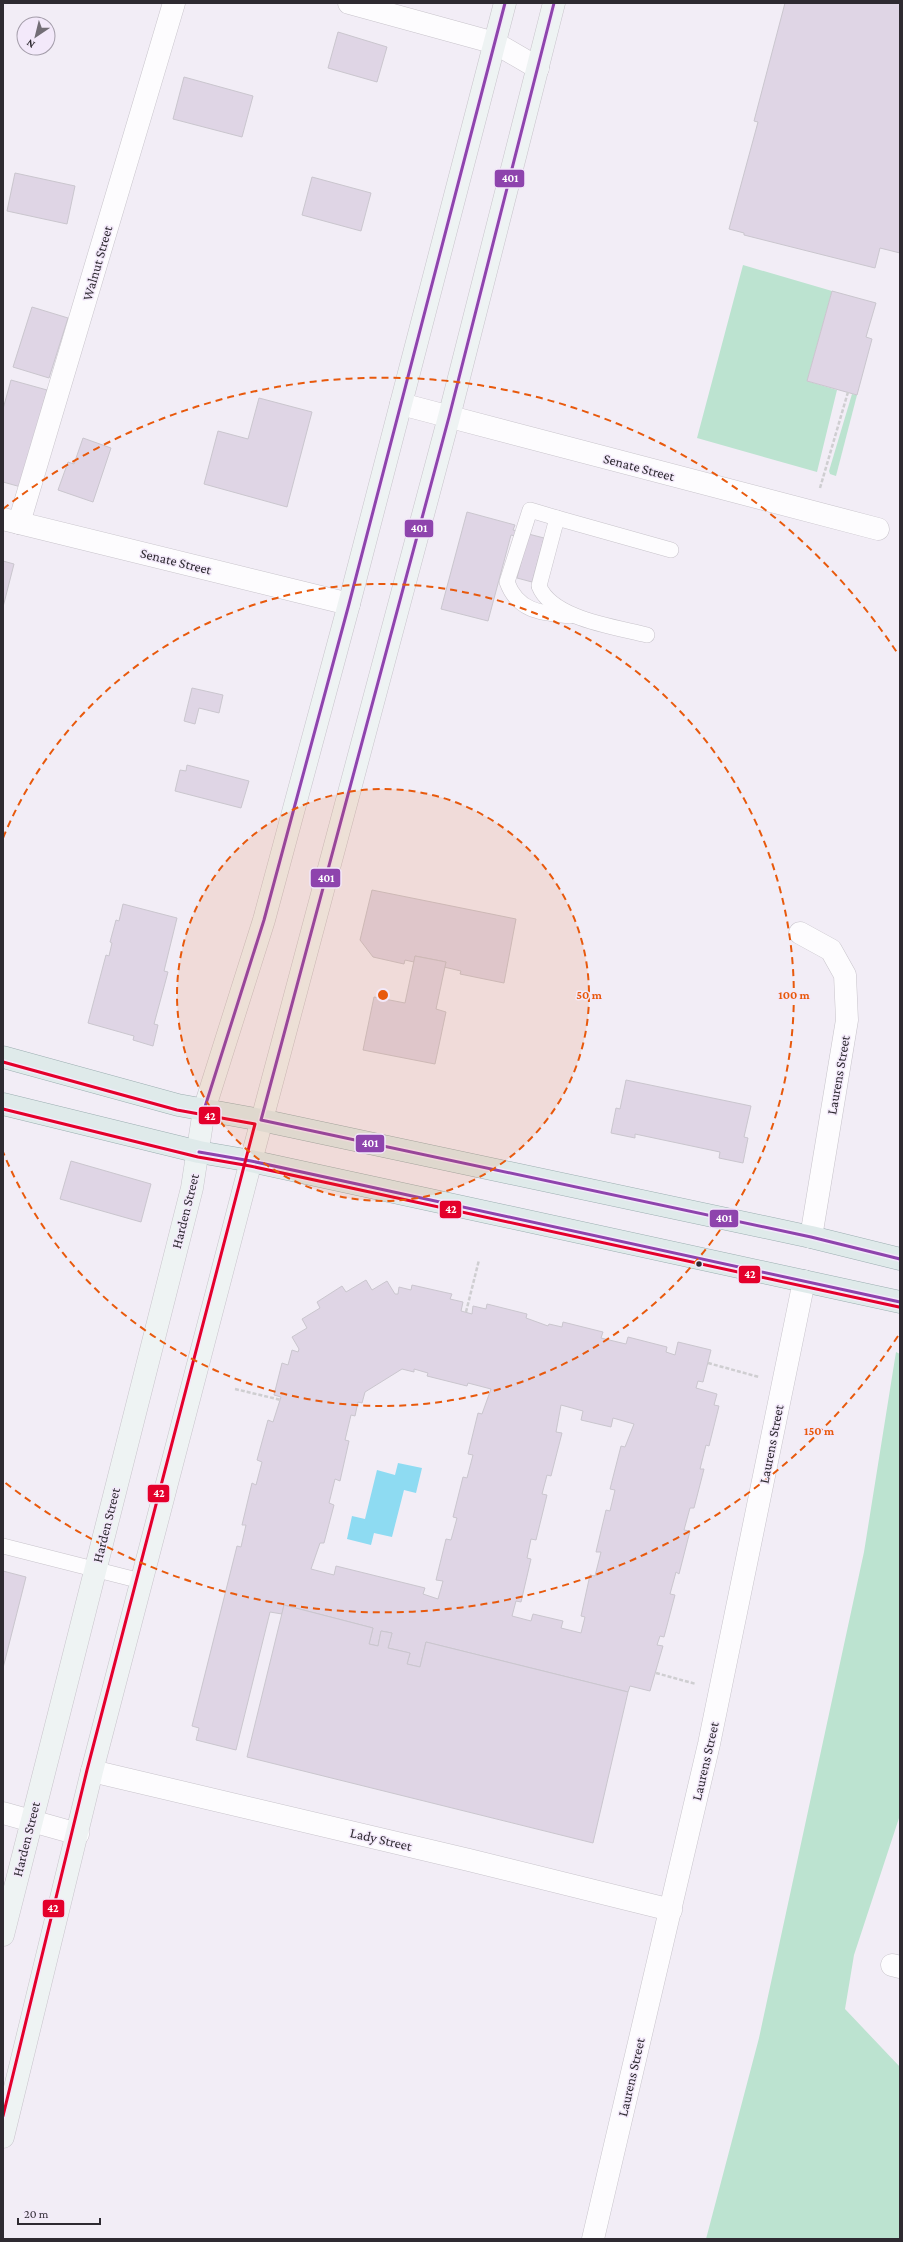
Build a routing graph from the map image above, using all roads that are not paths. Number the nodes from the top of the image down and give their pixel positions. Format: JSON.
{"nodes":[{"id":1,"x":174,"y":3,"type":"edge"},
{"id":2,"x":349,"y":3,"type":"edge"},
{"id":3,"x":505,"y":3,"type":"edge"},
{"id":4,"x":554,"y":3,"type":"edge"},
{"id":5,"x":495,"y":43,"type":"junction"},
{"id":6,"x":538,"y":68,"type":"junction"},
{"id":7,"x":401,"y":404,"type":"junction"},
{"id":8,"x":449,"y":417,"type":"junction"},
{"id":9,"x":557,"y":518,"type":"junction"},
{"id":10,"x":11,"y":521,"type":"edge"},
{"id":11,"x":878,"y":529,"type":"dead end"},
{"id":12,"x":671,"y":550,"type":"dead end"},
{"id":13,"x":349,"y":604,"type":"junction"},
{"id":14,"x":577,"y":617,"type":"junction"},
{"id":15,"x":647,"y":635,"type":"dead end"},
{"id":16,"x":800,"y":933,"type":"dead end"},
{"id":17,"x":3,"y":1057,"type":"edge"},
{"id":18,"x":3,"y":1104,"type":"edge"},
{"id":19,"x":204,"y":1110,"type":"junction"},
{"id":20,"x":262,"y":1120,"type":"junction"},
{"id":21,"x":199,"y":1152,"type":"junction"},
{"id":22,"x":250,"y":1160,"type":"junction"},
{"id":23,"x":812,"y":1237,"type":"junction"},
{"id":24,"x":900,"y":1259,"type":"edge"},
{"id":25,"x":804,"y":1281,"type":"junction"},
{"id":26,"x":900,"y":1302,"type":"edge"},
{"id":27,"x":3,"y":1546,"type":"edge"},
{"id":28,"x":95,"y":1570,"type":"junction"},
{"id":29,"x":141,"y":1581,"type":"junction"},
{"id":30,"x":92,"y":1771,"type":"junction"},
{"id":31,"x":3,"y":1813,"type":"edge"},
{"id":32,"x":31,"y":1820,"type":"junction"},
{"id":33,"x":78,"y":1834,"type":"junction"},
{"id":34,"x":670,"y":1910,"type":"junction"},
{"id":35,"x":3,"y":1935,"type":"edge"},
{"id":36,"x":3,"y":2137,"type":"edge"},
{"id":37,"x":594,"y":2239,"type":"edge"}],
"edges":[{"from":1,"to":10,"type":"street","name":"Walnut Street"},
{"from":2,"to":5,"type":"street"},
{"from":3,"to":5,"type":"main road","name":"Harden Street"},
{"from":4,"to":6,"type":"main road"},
{"from":5,"to":6,"type":"street"},
{"from":5,"to":7,"type":"main road","name":"Harden Street"},
{"from":6,"to":8,"type":"main road"},
{"from":7,"to":8,"type":"street","name":"Senate Street"},
{"from":7,"to":13,"type":"main road","name":"Harden Street"},
{"from":8,"to":11,"type":"street","name":"Senate Street"},
{"from":8,"to":20,"type":"main road"},
{"from":9,"to":12,"type":"lane"},
{"from":9,"to":14,"type":"lane"},
{"from":9,"to":14,"type":"lane"},
{"from":10,"to":13,"type":"street","name":"Senate Street"},
{"from":13,"to":19,"type":"main road","name":"Harden Street"},
{"from":14,"to":15,"type":"lane"},
{"from":16,"to":23,"type":"street","name":"Laurens Street"},
{"from":17,"to":19,"type":"main road"},
{"from":18,"to":21,"type":"main road"},
{"from":19,"to":20,"type":"main road"},
{"from":19,"to":21,"type":"main road","name":"Harden Street"},
{"from":20,"to":22,"type":"main road"},
{"from":20,"to":23,"type":"main road"},
{"from":21,"to":22,"type":"main road"},
{"from":21,"to":28,"type":"main road","name":"Harden Street"},
{"from":22,"to":25,"type":"main road"},
{"from":22,"to":29,"type":"main road"},
{"from":23,"to":24,"type":"main road"},
{"from":25,"to":26,"type":"main road"},
{"from":25,"to":34,"type":"street","name":"Laurens Street"},
{"from":27,"to":28,"type":"lane"},
{"from":28,"to":29,"type":"lane"},
{"from":28,"to":32,"type":"main road","name":"Harden Street"},
{"from":29,"to":30,"type":"main road"},
{"from":30,"to":33,"type":"main road"},
{"from":30,"to":34,"type":"street","name":"Lady Street"},
{"from":31,"to":32,"type":"street"},
{"from":32,"to":33,"type":"street"},
{"from":32,"to":35,"type":"main road","name":"Harden Street"},
{"from":33,"to":36,"type":"main road"},
{"from":34,"to":37,"type":"street","name":"Laurens Street"}]}
